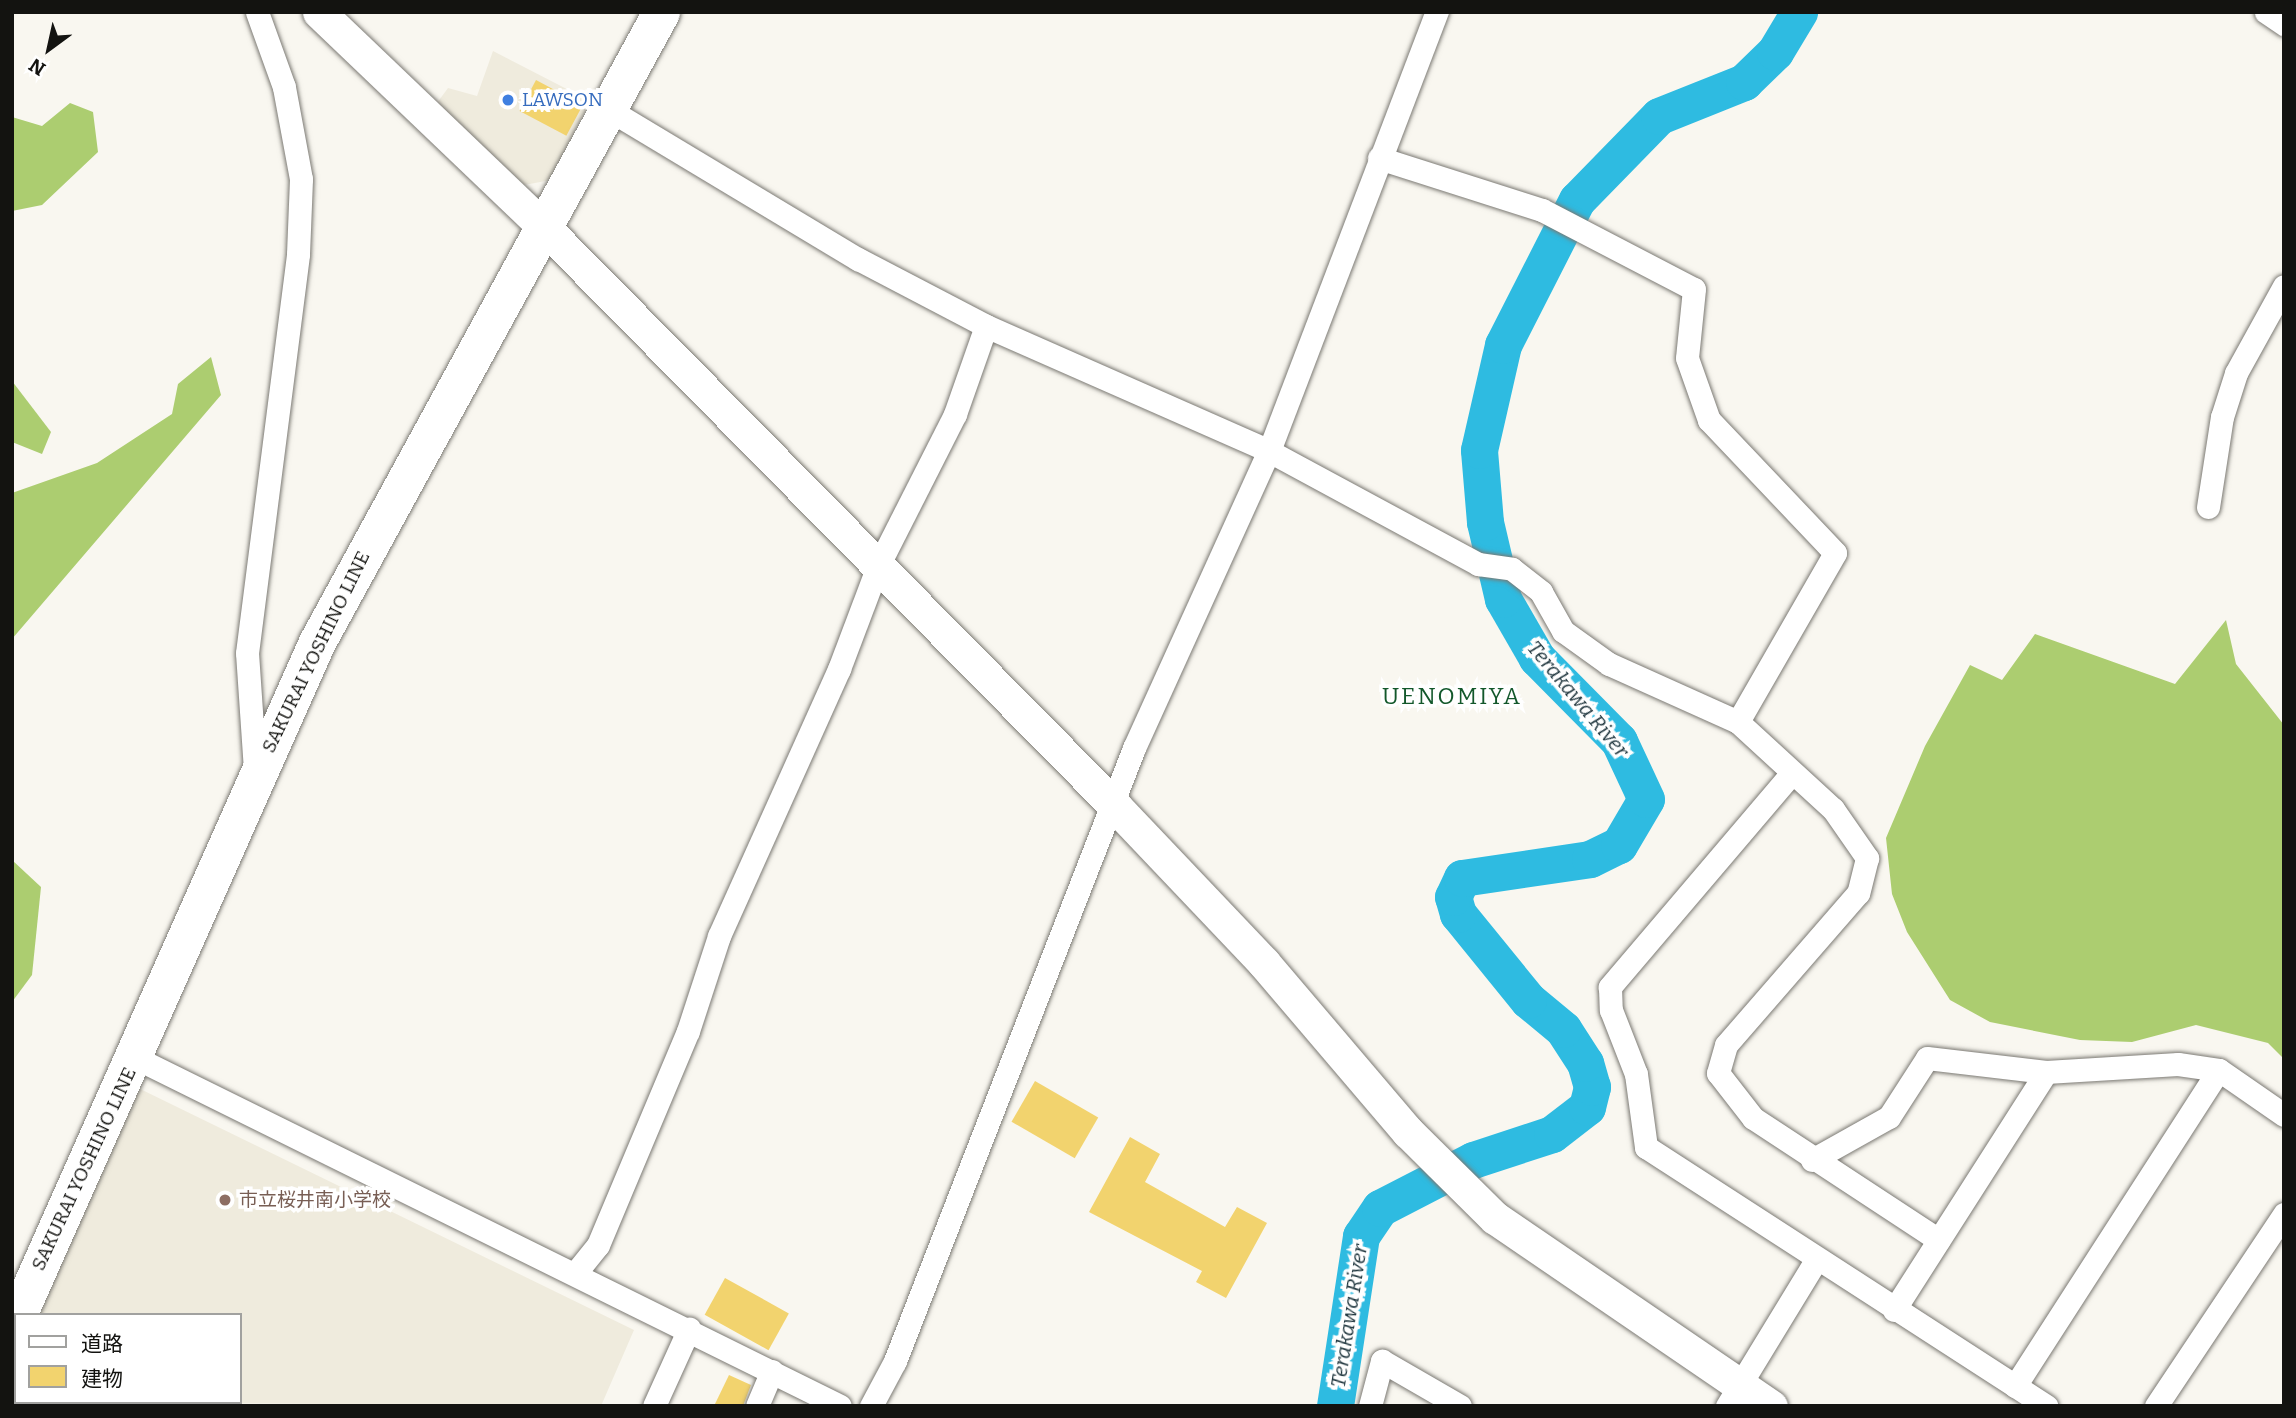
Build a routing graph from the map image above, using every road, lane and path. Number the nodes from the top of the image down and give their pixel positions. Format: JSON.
{"nodes":[{"id":1,"x":257,"y":12,"type":"edge"},
{"id":2,"x":319,"y":12,"type":"edge"},
{"id":3,"x":661,"y":12,"type":"edge"},
{"id":4,"x":1437,"y":12,"type":"edge"},
{"id":5,"x":2266,"y":12,"type":"edge"},
{"id":6,"x":2284,"y":23,"type":"edge"},
{"id":7,"x":608,"y":109,"type":"junction"},
{"id":8,"x":1379,"y":158,"type":"junction"},
{"id":9,"x":540,"y":223,"type":"junction"},
{"id":10,"x":2284,"y":286,"type":"edge"},
{"id":11,"x":986,"y":326,"type":"junction"},
{"id":12,"x":1269,"y":451,"type":"junction"},
{"id":13,"x":2208,"y":507,"type":"dead end"},
{"id":14,"x":878,"y":566,"type":"junction"},
{"id":15,"x":1738,"y":722,"type":"junction"},
{"id":16,"x":1791,"y":774,"type":"junction"},
{"id":17,"x":256,"y":780,"type":"junction"},
{"id":18,"x":1116,"y":807,"type":"junction"},
{"id":19,"x":136,"y":1058,"type":"junction"},
{"id":20,"x":2219,"y":1070,"type":"junction"},
{"id":21,"x":2046,"y":1072,"type":"junction"},
{"id":22,"x":2284,"y":1115,"type":"edge"},
{"id":23,"x":1812,"y":1160,"type":"junction"},
{"id":24,"x":2284,"y":1214,"type":"edge"},
{"id":25,"x":1939,"y":1240,"type":"junction"},
{"id":26,"x":1816,"y":1260,"type":"junction"},
{"id":27,"x":577,"y":1271,"type":"junction"},
{"id":28,"x":1894,"y":1310,"type":"junction"},
{"id":29,"x":19,"y":1313,"type":"edge"},
{"id":30,"x":689,"y":1329,"type":"junction"},
{"id":31,"x":772,"y":1371,"type":"junction"},
{"id":32,"x":2015,"y":1386,"type":"junction"},
{"id":33,"x":1733,"y":1396,"type":"edge"},
{"id":34,"x":654,"y":1406,"type":"edge"},
{"id":35,"x":757,"y":1406,"type":"edge"},
{"id":36,"x":840,"y":1406,"type":"edge"},
{"id":37,"x":871,"y":1406,"type":"edge"},
{"id":38,"x":1370,"y":1406,"type":"edge"},
{"id":39,"x":1460,"y":1406,"type":"edge"},
{"id":40,"x":1771,"y":1406,"type":"edge"},
{"id":41,"x":2046,"y":1406,"type":"edge"},
{"id":42,"x":2156,"y":1406,"type":"edge"}],
"edges":[{"from":1,"to":17,"type":"street"},
{"from":2,"to":9,"type":"street"},
{"from":3,"to":7,"type":"main road","name":"SAKURAI YOSHINO LINE"},
{"from":4,"to":8,"type":"street"},
{"from":5,"to":6,"type":"street"},
{"from":7,"to":9,"type":"main road","name":"SAKURAI YOSHINO LINE"},
{"from":7,"to":11,"type":"street"},
{"from":8,"to":12,"type":"street"},
{"from":8,"to":15,"type":"street"},
{"from":9,"to":14,"type":"street"},
{"from":9,"to":17,"type":"main road","name":"SAKURAI YOSHINO LINE"},
{"from":10,"to":13,"type":"street"},
{"from":11,"to":12,"type":"street"},
{"from":11,"to":14,"type":"street"},
{"from":12,"to":15,"type":"street"},
{"from":12,"to":18,"type":"street"},
{"from":14,"to":18,"type":"street"},
{"from":14,"to":27,"type":"street"},
{"from":15,"to":16,"type":"street"},
{"from":16,"to":23,"type":"street"},
{"from":16,"to":26,"type":"street"},
{"from":17,"to":19,"type":"main road","name":"SAKURAI YOSHINO LINE"},
{"from":18,"to":33,"type":"street"},
{"from":18,"to":37,"type":"street"},
{"from":19,"to":27,"type":"street"},
{"from":19,"to":29,"type":"main road","name":"SAKURAI YOSHINO LINE"},
{"from":20,"to":21,"type":"street"},
{"from":20,"to":22,"type":"street"},
{"from":20,"to":32,"type":"street"},
{"from":21,"to":23,"type":"street"},
{"from":21,"to":25,"type":"street"},
{"from":23,"to":25,"type":"street"},
{"from":24,"to":42,"type":"street"},
{"from":25,"to":28,"type":"street"},
{"from":26,"to":28,"type":"street"},
{"from":26,"to":33,"type":"street"},
{"from":27,"to":30,"type":"street"},
{"from":28,"to":32,"type":"street"},
{"from":30,"to":31,"type":"street"},
{"from":30,"to":34,"type":"street"},
{"from":31,"to":35,"type":"street"},
{"from":31,"to":36,"type":"street"},
{"from":32,"to":41,"type":"street"},
{"from":33,"to":40,"type":"street"},
{"from":38,"to":39,"type":"street"}]}
